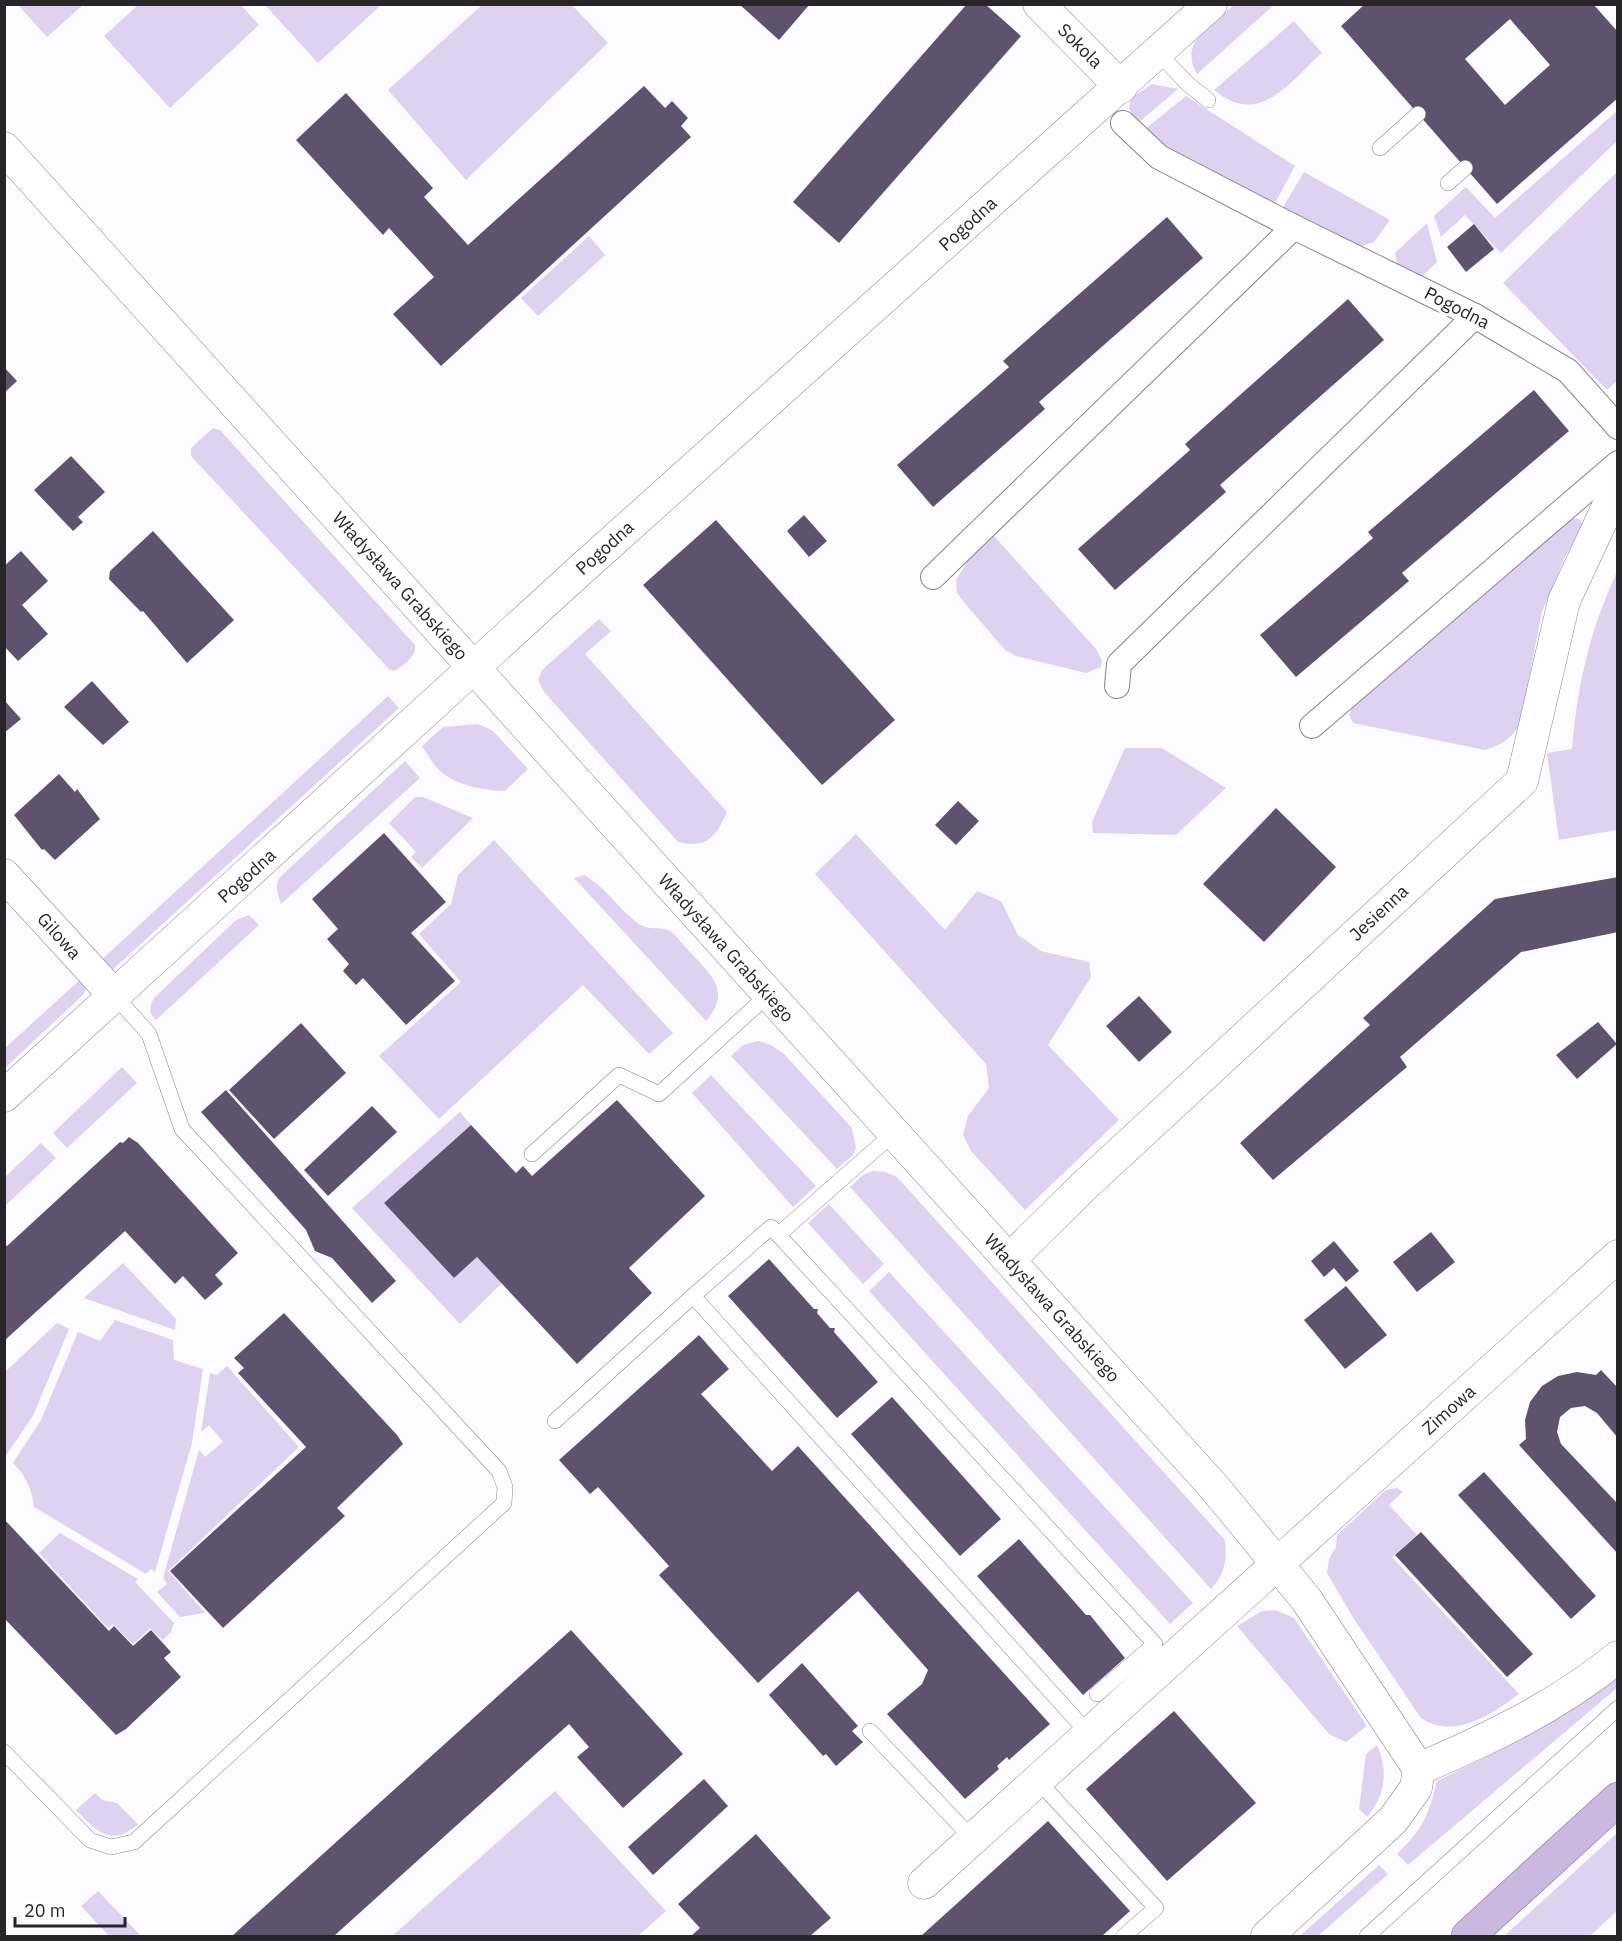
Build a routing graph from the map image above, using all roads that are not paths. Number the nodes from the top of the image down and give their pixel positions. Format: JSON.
{"nodes":[{"id":1,"x":1039,"y":4,"type":"edge"},
{"id":2,"x":1211,"y":4,"type":"edge"},
{"id":3,"x":1158,"y":53,"type":"junction"},
{"id":4,"x":1121,"y":87,"type":"junction"},
{"id":5,"x":1208,"y":100,"type":"dead end"},
{"id":6,"x":1418,"y":114,"type":"dead end"},
{"id":7,"x":1123,"y":123,"type":"dead end"},
{"id":8,"x":4,"y":148,"type":"edge"},
{"id":9,"x":1380,"y":148,"type":"dead end"},
{"id":10,"x":1465,"y":168,"type":"dead end"},
{"id":11,"x":1448,"y":183,"type":"dead end"},
{"id":12,"x":1294,"y":227,"type":"junction"},
{"id":13,"x":1475,"y":316,"type":"junction"},
{"id":14,"x":1617,"y":427,"type":"edge"},
{"id":15,"x":1617,"y":463,"type":"edge"},
{"id":16,"x":1617,"y":485,"type":"edge"},
{"id":17,"x":933,"y":576,"type":"dead end"},
{"id":18,"x":474,"y":667,"type":"junction"},
{"id":19,"x":1117,"y":686,"type":"dead end"},
{"id":20,"x":1312,"y":726,"type":"dead end"},
{"id":21,"x":4,"y":875,"type":"edge"},
{"id":22,"x":768,"y":994,"type":"junction"},
{"id":23,"x":115,"y":996,"type":"junction"},
{"id":24,"x":4,"y":1096,"type":"edge"},
{"id":25,"x":894,"y":1133,"type":"junction"},
{"id":26,"x":532,"y":1154,"type":"dead end"},
{"id":27,"x":778,"y":1235,"type":"junction"},
{"id":28,"x":1617,"y":1256,"type":"edge"},
{"id":29,"x":1009,"y":1260,"type":"junction"},
{"id":30,"x":693,"y":1296,"type":"junction"},
{"id":31,"x":555,"y":1421,"type":"dead end"},
{"id":32,"x":1279,"y":1563,"type":"junction"},
{"id":33,"x":1617,"y":1657,"type":"edge"},
{"id":34,"x":1097,"y":1694,"type":"dead end"},
{"id":35,"x":1617,"y":1708,"type":"edge"},
{"id":36,"x":870,"y":1731,"type":"dead end"},
{"id":37,"x":1089,"y":1734,"type":"junction"},
{"id":38,"x":4,"y":1752,"type":"edge"},
{"id":39,"x":1419,"y":1769,"type":"junction"},
{"id":40,"x":1037,"y":1780,"type":"junction"},
{"id":41,"x":1617,"y":1798,"type":"edge"},
{"id":42,"x":972,"y":1838,"type":"junction"},
{"id":43,"x":924,"y":1882,"type":"dead end"},
{"id":44,"x":1124,"y":1936,"type":"edge"},
{"id":45,"x":1267,"y":1936,"type":"edge"},
{"id":46,"x":1367,"y":1936,"type":"edge"},
{"id":47,"x":1468,"y":1936,"type":"edge"}],
"edges":[{"from":1,"to":4,"type":"street","name":"Sokola"},
{"from":2,"to":3,"type":"street","name":"Pogodna"},
{"from":3,"to":4,"type":"street","name":"Pogodna"},
{"from":3,"to":5,"type":"lane"},
{"from":4,"to":18,"type":"street","name":"Pogodna"},
{"from":6,"to":9,"type":"lane"},
{"from":7,"to":12,"type":"street","name":"Pogodna"},
{"from":8,"to":18,"type":"street","name":"Władysława Grabskiego"},
{"from":10,"to":11,"type":"lane"},
{"from":12,"to":13,"type":"street","name":"Pogodna"},
{"from":12,"to":17,"type":"street"},
{"from":13,"to":14,"type":"street","name":"Pogodna"},
{"from":13,"to":19,"type":"street"},
{"from":15,"to":20,"type":"street"},
{"from":16,"to":29,"type":"street","name":"Jesienna"},
{"from":18,"to":22,"type":"street","name":"Władysława Grabskiego"},
{"from":18,"to":23,"type":"street","name":"Pogodna"},
{"from":21,"to":23,"type":"street","name":"Gilowa"},
{"from":22,"to":25,"type":"street","name":"Władysława Grabskiego"},
{"from":22,"to":26,"type":"lane"},
{"from":23,"to":24,"type":"street","name":"Pogodna"},
{"from":23,"to":38,"type":"lane"},
{"from":25,"to":27,"type":"lane"},
{"from":25,"to":29,"type":"street","name":"Władysława Grabskiego"},
{"from":27,"to":30,"type":"lane"},
{"from":27,"to":34,"type":"lane"},
{"from":28,"to":32,"type":"street","name":"Zimowa"},
{"from":29,"to":32,"type":"street","name":"Władysława Grabskiego"},
{"from":30,"to":31,"type":"lane"},
{"from":30,"to":37,"type":"lane"},
{"from":32,"to":37,"type":"street","name":"Zimowa"},
{"from":32,"to":39,"type":"street","name":"Władysława Grabskiego"},
{"from":33,"to":39,"type":"street"},
{"from":35,"to":46,"type":"lane"},
{"from":36,"to":42,"type":"lane"},
{"from":37,"to":40,"type":"street","name":"Zimowa"},
{"from":39,"to":45,"type":"street"},
{"from":40,"to":42,"type":"street","name":"Zimowa"},
{"from":40,"to":44,"type":"lane"},
{"from":41,"to":47,"type":"main road"},
{"from":42,"to":43,"type":"street","name":"Zimowa"}]}
